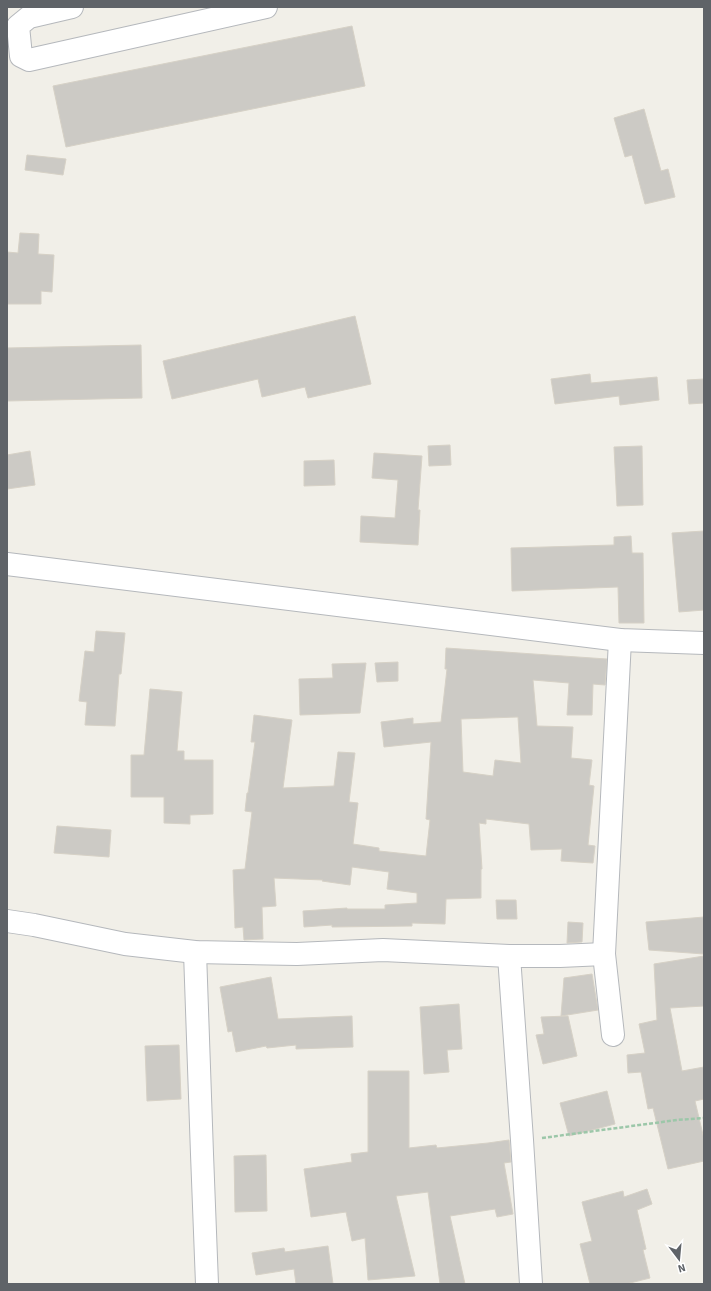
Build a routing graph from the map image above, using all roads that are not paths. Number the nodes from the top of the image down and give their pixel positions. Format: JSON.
{"nodes":[{"id":1,"x":72,"y":7,"type":"edge"},
{"id":2,"x":266,"y":7,"type":"edge"},
{"id":3,"x":7,"y":564,"type":"edge"},
{"id":4,"x":620,"y":640,"type":"junction"},
{"id":5,"x":704,"y":643,"type":"edge"},
{"id":6,"x":7,"y":921,"type":"edge"},
{"id":7,"x":195,"y":952,"type":"junction"},
{"id":8,"x":604,"y":954,"type":"junction"},
{"id":9,"x":509,"y":956,"type":"junction"},
{"id":10,"x":613,"y":1035,"type":"dead end"},
{"id":11,"x":207,"y":1284,"type":"edge"},
{"id":12,"x":531,"y":1284,"type":"edge"}],
"edges":[{"from":1,"to":2,"type":"street"},
{"from":3,"to":4,"type":"street"},
{"from":4,"to":5,"type":"street"},
{"from":4,"to":8,"type":"street"},
{"from":6,"to":7,"type":"street"},
{"from":7,"to":9,"type":"street"},
{"from":7,"to":11,"type":"street"},
{"from":8,"to":9,"type":"street"},
{"from":8,"to":10,"type":"street"},
{"from":9,"to":12,"type":"street"}]}
